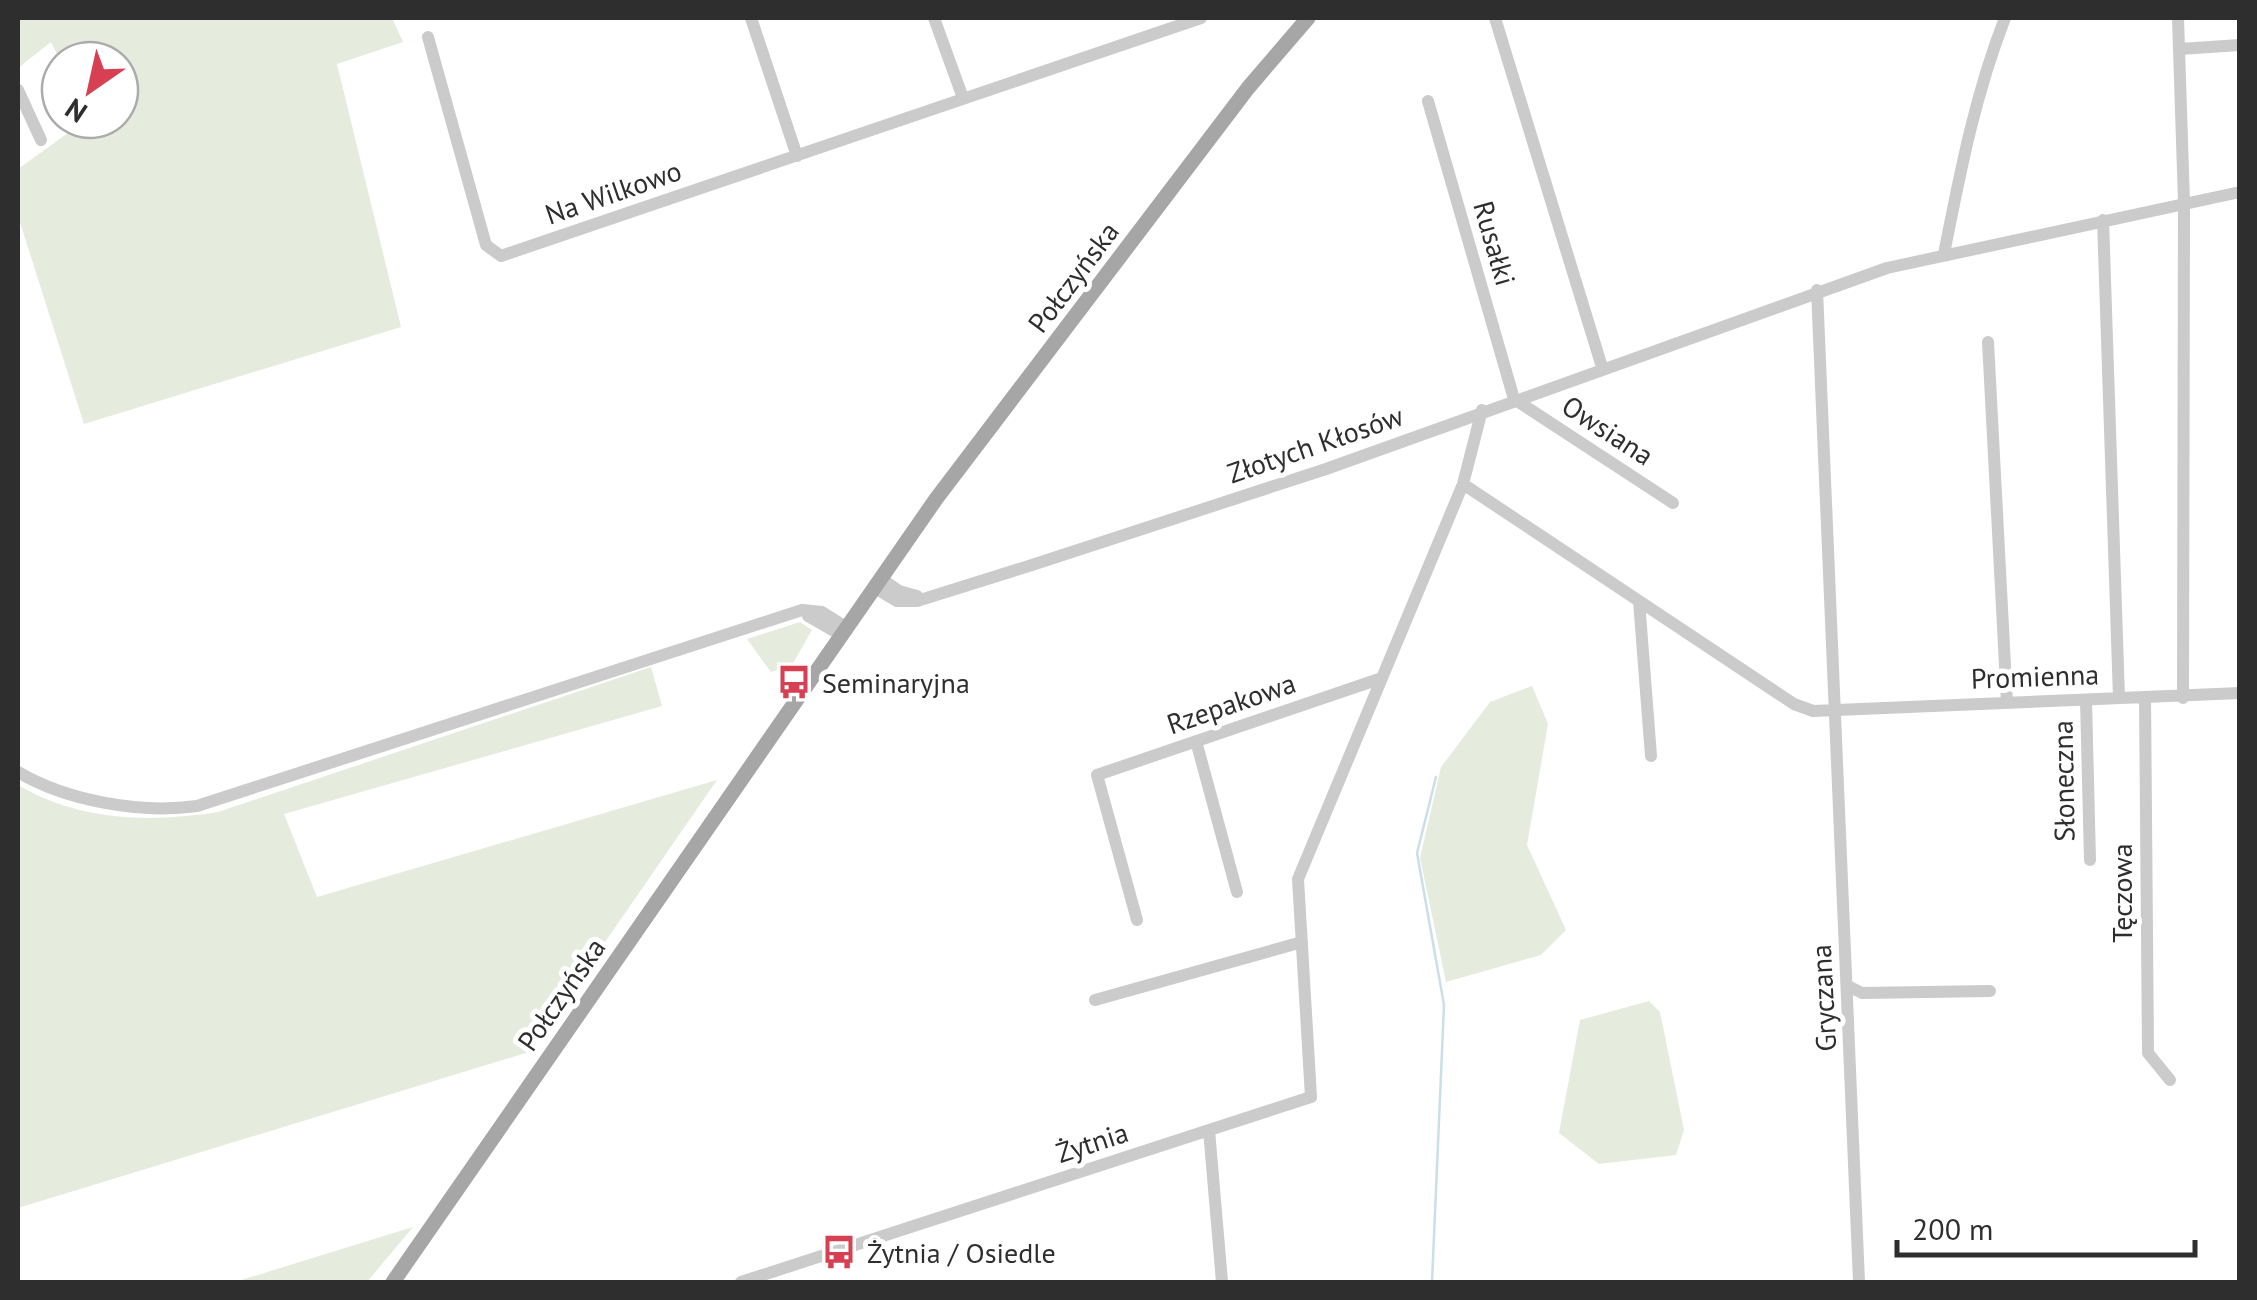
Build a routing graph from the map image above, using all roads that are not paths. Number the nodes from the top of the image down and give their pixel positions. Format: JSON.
{"nodes":[{"id":1,"x":750,"y":18,"type":"edge"},
{"id":2,"x":934,"y":18,"type":"edge"},
{"id":3,"x":1201,"y":18,"type":"edge"},
{"id":4,"x":1296,"y":18,"type":"edge"},
{"id":5,"x":1308,"y":18,"type":"edge"},
{"id":6,"x":1495,"y":18,"type":"edge"},
{"id":7,"x":2005,"y":18,"type":"edge"},
{"id":8,"x":2178,"y":18,"type":"edge"},
{"id":9,"x":428,"y":37,"type":"dead end"},
{"id":10,"x":2240,"y":45,"type":"edge"},
{"id":11,"x":2180,"y":49,"type":"junction"},
{"id":12,"x":1249,"y":86,"type":"junction"},
{"id":13,"x":18,"y":90,"type":"edge"},
{"id":14,"x":963,"y":98,"type":"junction"},
{"id":15,"x":1428,"y":102,"type":"dead end"},
{"id":16,"x":40,"y":140,"type":"dead end"},
{"id":17,"x":797,"y":156,"type":"junction"},
{"id":18,"x":2240,"y":192,"type":"edge"},
{"id":19,"x":2184,"y":202,"type":"junction"},
{"id":20,"x":2104,"y":220,"type":"junction"},
{"id":21,"x":1944,"y":254,"type":"junction"},
{"id":22,"x":1818,"y":290,"type":"junction"},
{"id":23,"x":1988,"y":342,"type":"dead end"},
{"id":24,"x":1602,"y":368,"type":"junction"},
{"id":25,"x":1514,"y":399,"type":"junction"},
{"id":26,"x":1482,"y":410,"type":"junction"},
{"id":27,"x":1463,"y":484,"type":"junction"},
{"id":28,"x":1673,"y":504,"type":"dead end"},
{"id":29,"x":878,"y":582,"type":"junction"},
{"id":30,"x":1640,"y":602,"type":"junction"},
{"id":31,"x":841,"y":630,"type":"junction"},
{"id":32,"x":1382,"y":678,"type":"junction"},
{"id":33,"x":2240,"y":693,"type":"edge"},
{"id":34,"x":2145,"y":697,"type":"junction"},
{"id":35,"x":2119,"y":698,"type":"junction"},
{"id":36,"x":2182,"y":698,"type":"junction"},
{"id":37,"x":2086,"y":700,"type":"junction"},
{"id":38,"x":2007,"y":703,"type":"junction"},
{"id":39,"x":1832,"y":711,"type":"junction"},
{"id":40,"x":1196,"y":741,"type":"junction"},
{"id":41,"x":1651,"y":756,"type":"dead end"},
{"id":42,"x":18,"y":772,"type":"edge"},
{"id":43,"x":2090,"y":860,"type":"dead end"},
{"id":44,"x":1237,"y":892,"type":"dead end"},
{"id":45,"x":1138,"y":920,"type":"dead end"},
{"id":46,"x":1302,"y":942,"type":"junction"},
{"id":47,"x":1848,"y":986,"type":"junction"},
{"id":48,"x":1990,"y":991,"type":"dead end"},
{"id":49,"x":1095,"y":1000,"type":"dead end"},
{"id":50,"x":2170,"y":1080,"type":"dead end"},
{"id":51,"x":1209,"y":1130,"type":"junction"},
{"id":52,"x":393,"y":1282,"type":"edge"},
{"id":53,"x":740,"y":1282,"type":"edge"},
{"id":54,"x":1222,"y":1282,"type":"edge"},
{"id":55,"x":1858,"y":1282,"type":"edge"}],
"edges":[{"from":1,"to":17,"type":"street"},
{"from":2,"to":14,"type":"street"},
{"from":3,"to":14,"type":"street","name":"Na Wilkowo"},
{"from":4,"to":12,"type":"main road","name":"Połczyńska"},
{"from":5,"to":12,"type":"main road","name":"Połczyńska"},
{"from":6,"to":24,"type":"street"},
{"from":7,"to":21,"type":"street"},
{"from":8,"to":11,"type":"street"},
{"from":9,"to":17,"type":"street","name":"Na Wilkowo"},
{"from":10,"to":11,"type":"street"},
{"from":11,"to":19,"type":"street"},
{"from":12,"to":29,"type":"main road","name":"Połczyńska"},
{"from":13,"to":16,"type":"street"},
{"from":14,"to":17,"type":"street","name":"Na Wilkowo"},
{"from":15,"to":25,"type":"street","name":"Rusałki"},
{"from":18,"to":19,"type":"street","name":"Złotych Kłosów"},
{"from":19,"to":20,"type":"street","name":"Złotych Kłosów"},
{"from":19,"to":36,"type":"street"},
{"from":20,"to":21,"type":"street","name":"Złotych Kłosów"},
{"from":20,"to":35,"type":"street"},
{"from":21,"to":22,"type":"street","name":"Złotych Kłosów"},
{"from":22,"to":24,"type":"street","name":"Złotych Kłosów"},
{"from":22,"to":39,"type":"street","name":"Gryczana"},
{"from":23,"to":38,"type":"street"},
{"from":24,"to":25,"type":"street","name":"Złotych Kłosów"},
{"from":25,"to":26,"type":"street","name":"Złotych Kłosów"},
{"from":25,"to":28,"type":"street","name":"Owsiana"},
{"from":26,"to":27,"type":"street","name":"Żytnia"},
{"from":26,"to":29,"type":"street","name":"Złotych Kłosów"},
{"from":27,"to":30,"type":"street"},
{"from":27,"to":32,"type":"street","name":"Żytnia"},
{"from":29,"to":31,"type":"main road","name":"Połczyńska"},
{"from":30,"to":39,"type":"street"},
{"from":30,"to":41,"type":"street"},
{"from":31,"to":42,"type":"street"},
{"from":31,"to":52,"type":"main road","name":"Połczyńska"},
{"from":32,"to":40,"type":"street","name":"Rzepakowa"},
{"from":32,"to":46,"type":"street","name":"Żytnia"},
{"from":33,"to":36,"type":"street","name":"Promienna"},
{"from":34,"to":35,"type":"street","name":"Promienna"},
{"from":34,"to":36,"type":"street","name":"Promienna"},
{"from":34,"to":50,"type":"street","name":"Tęczowa"},
{"from":35,"to":37,"type":"street","name":"Promienna"},
{"from":37,"to":38,"type":"street","name":"Promienna"},
{"from":37,"to":43,"type":"street","name":"Słoneczna"},
{"from":38,"to":39,"type":"street","name":"Promienna"},
{"from":39,"to":47,"type":"street","name":"Gryczana"},
{"from":40,"to":44,"type":"street"},
{"from":40,"to":45,"type":"street","name":"Rzepakowa"},
{"from":46,"to":49,"type":"street"},
{"from":46,"to":51,"type":"street","name":"Żytnia"},
{"from":47,"to":48,"type":"street"},
{"from":47,"to":55,"type":"street","name":"Gryczana"},
{"from":51,"to":53,"type":"street","name":"Żytnia"},
{"from":51,"to":54,"type":"street"}]}
